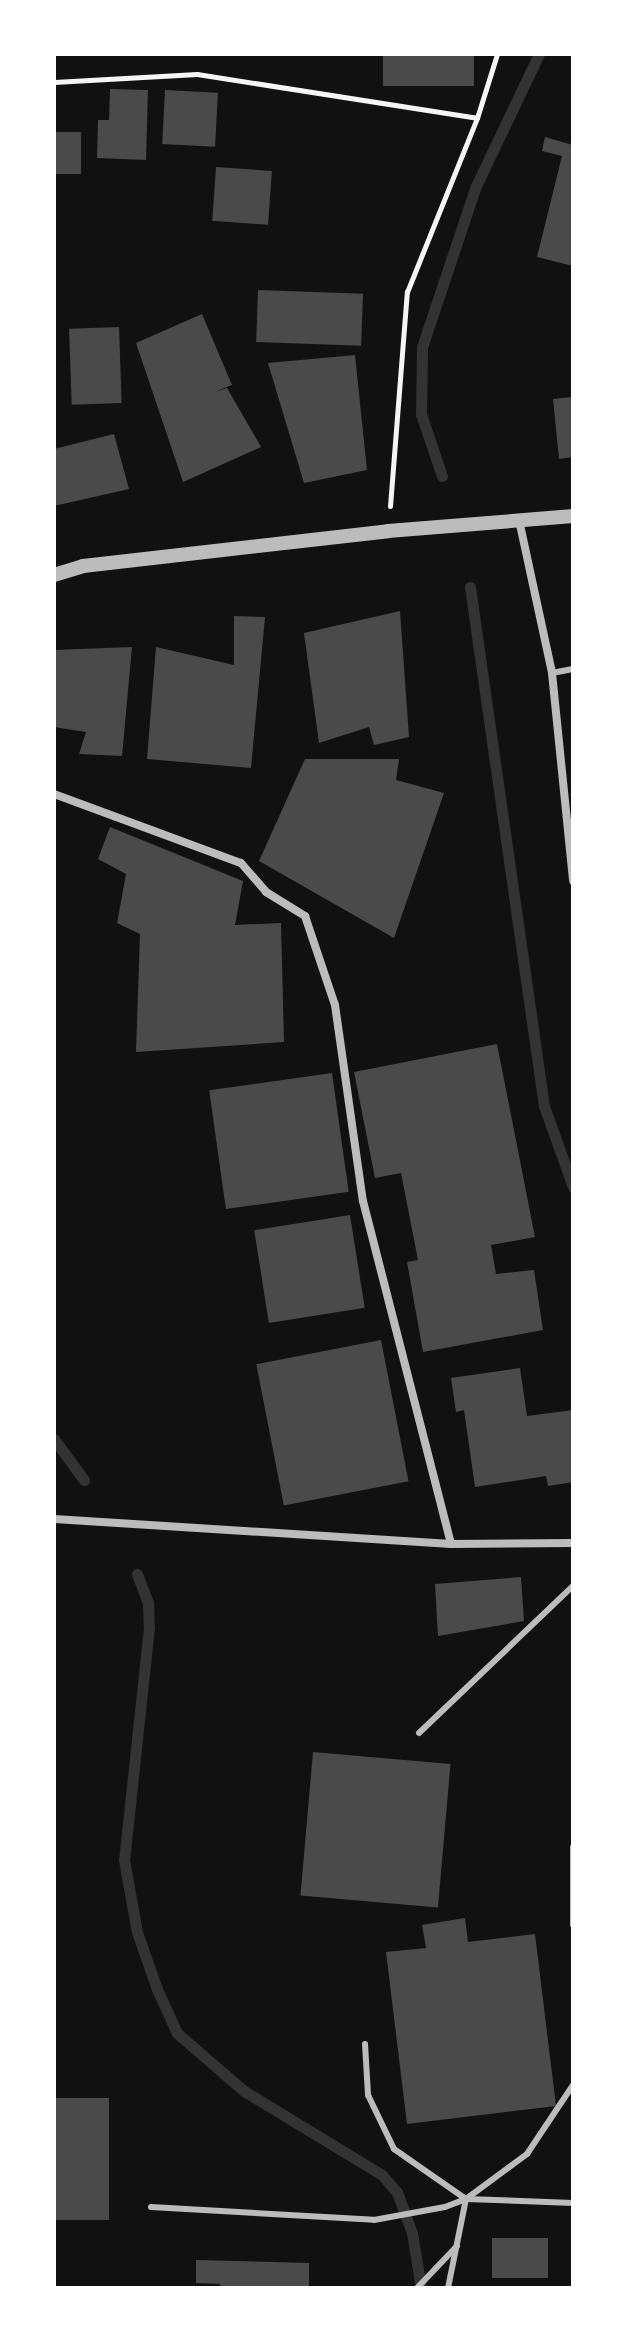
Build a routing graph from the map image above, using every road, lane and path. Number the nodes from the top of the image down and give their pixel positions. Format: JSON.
{"nodes":[{"id":1,"x":497,"y":54,"type":"edge"},
{"id":2,"x":54,"y":82,"type":"edge"},
{"id":3,"x":477,"y":118,"type":"junction"},
{"id":4,"x":573,"y":516,"type":"edge"},
{"id":5,"x":519,"y":520,"type":"junction"},
{"id":6,"x":388,"y":531,"type":"junction"},
{"id":7,"x":54,"y":575,"type":"edge"},
{"id":8,"x":573,"y":669,"type":"edge"},
{"id":9,"x":552,"y":673,"type":"junction"},
{"id":10,"x":54,"y":794,"type":"edge"},
{"id":11,"x":569,"y":844,"type":"edge"},
{"id":12,"x":573,"y":881,"type":"edge"},
{"id":13,"x":54,"y":1519,"type":"edge"},
{"id":14,"x":573,"y":1543,"type":"edge"},
{"id":15,"x":451,"y":1544,"type":"junction"},
{"id":16,"x":573,"y":1586,"type":"edge"},
{"id":17,"x":419,"y":1733,"type":"dead end"},
{"id":18,"x":573,"y":1847,"type":"edge"},
{"id":19,"x":573,"y":1925,"type":"edge"},
{"id":20,"x":365,"y":2044,"type":"dead end"},
{"id":21,"x":573,"y":2085,"type":"edge"},
{"id":22,"x":466,"y":2199,"type":"junction"},
{"id":23,"x":573,"y":2203,"type":"edge"},
{"id":24,"x":151,"y":2207,"type":"dead end"},
{"id":25,"x":457,"y":2246,"type":"junction"},
{"id":26,"x":417,"y":2288,"type":"edge"},
{"id":27,"x":448,"y":2288,"type":"edge"}],
"edges":[{"from":1,"to":3,"type":"path"},
{"from":2,"to":3,"type":"path"},
{"from":3,"to":6,"type":"path"},
{"from":4,"to":5,"type":"street"},
{"from":5,"to":6,"type":"street"},
{"from":5,"to":9,"type":"street"},
{"from":6,"to":7,"type":"street"},
{"from":8,"to":9,"type":"lane"},
{"from":9,"to":11,"type":"street"},
{"from":10,"to":15,"type":"street"},
{"from":11,"to":12,"type":"street"},
{"from":13,"to":15,"type":"street"},
{"from":14,"to":15,"type":"street"},
{"from":16,"to":17,"type":"lane"},
{"from":18,"to":19,"type":"lane"},
{"from":20,"to":22,"type":"lane"},
{"from":21,"to":22,"type":"lane"},
{"from":22,"to":23,"type":"lane"},
{"from":22,"to":24,"type":"lane"},
{"from":22,"to":25,"type":"lane"},
{"from":25,"to":26,"type":"lane"},
{"from":25,"to":27,"type":"lane"}]}
